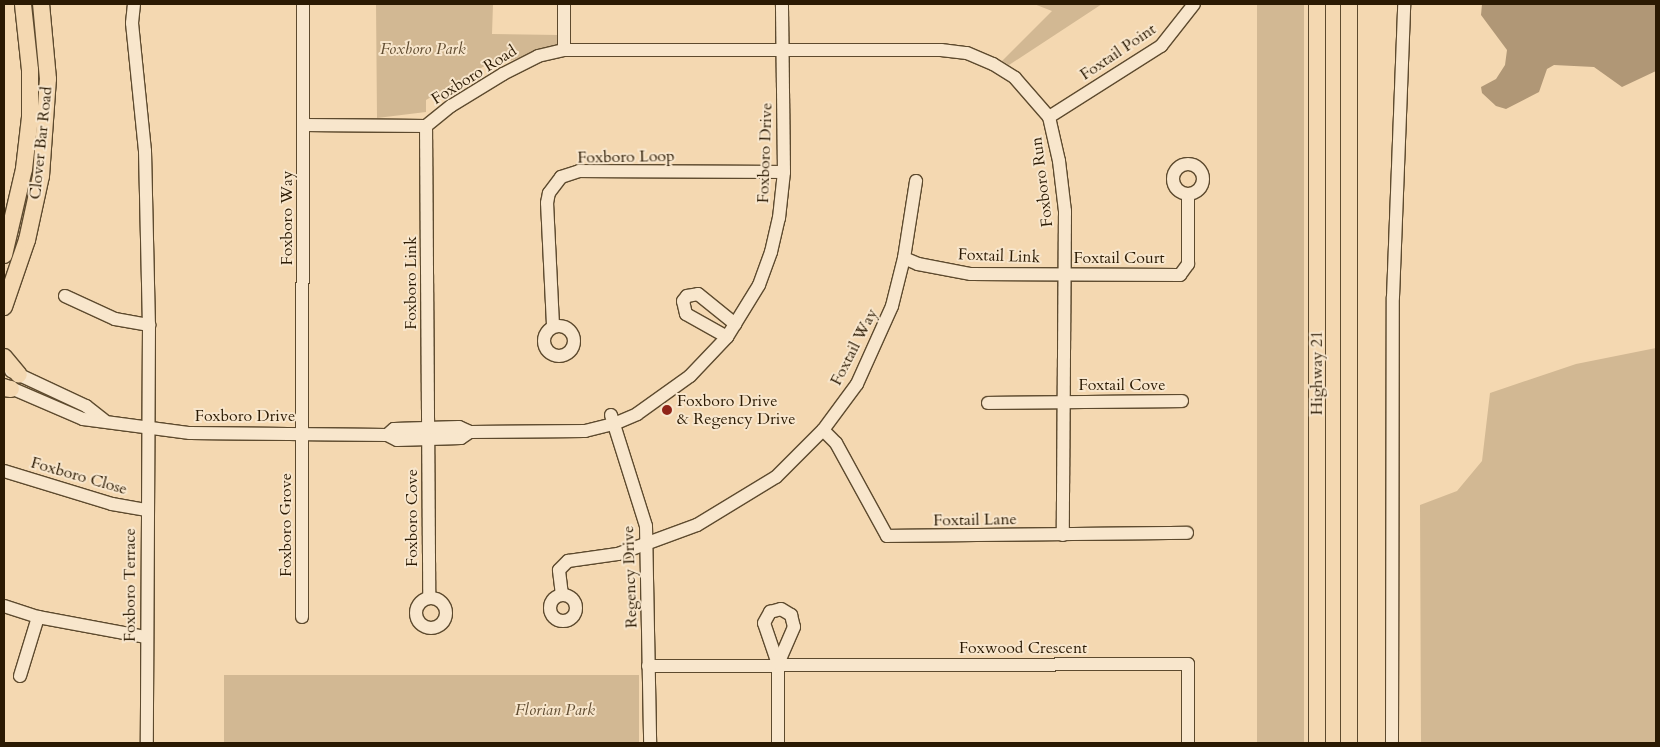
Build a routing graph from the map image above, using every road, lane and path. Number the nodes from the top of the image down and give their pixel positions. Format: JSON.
{"nodes":[{"id":1,"x":23,"y":4,"type":"edge"},
{"id":2,"x":41,"y":4,"type":"edge"},
{"id":3,"x":134,"y":4,"type":"edge"},
{"id":4,"x":303,"y":4,"type":"edge"},
{"id":5,"x":564,"y":4,"type":"edge"},
{"id":6,"x":782,"y":4,"type":"edge"},
{"id":7,"x":1194,"y":4,"type":"edge"},
{"id":8,"x":1317,"y":4,"type":"edge"},
{"id":9,"x":1350,"y":4,"type":"edge"},
{"id":10,"x":1404,"y":4,"type":"edge"},
{"id":11,"x":782,"y":48,"type":"junction"},
{"id":12,"x":564,"y":50,"type":"junction"},
{"id":13,"x":1050,"y":117,"type":"junction"},
{"id":14,"x":304,"y":125,"type":"junction"},
{"id":15,"x":426,"y":126,"type":"junction"},
{"id":16,"x":784,"y":172,"type":"junction"},
{"id":17,"x":916,"y":181,"type":"dead end"},
{"id":18,"x":1188,"y":194,"type":"dead end"},
{"id":19,"x":4,"y":255,"type":"edge"},
{"id":20,"x":904,"y":258,"type":"junction"},
{"id":21,"x":1064,"y":274,"type":"junction"},
{"id":22,"x":65,"y":296,"type":"dead end"},
{"id":23,"x":4,"y":306,"type":"edge"},
{"id":24,"x":4,"y":311,"type":"edge"},
{"id":25,"x":735,"y":324,"type":"junction"},
{"id":26,"x":149,"y":325,"type":"junction"},
{"id":27,"x":553,"y":325,"type":"dead end"},
{"id":28,"x":727,"y":337,"type":"junction"},
{"id":29,"x":4,"y":357,"type":"edge"},
{"id":30,"x":4,"y":368,"type":"edge"},
{"id":31,"x":9,"y":384,"type":"edge"},
{"id":32,"x":1182,"y":401,"type":"dead end"},
{"id":33,"x":1062,"y":402,"type":"junction"},
{"id":34,"x":988,"y":403,"type":"dead end"},
{"id":35,"x":612,"y":420,"type":"junction"},
{"id":36,"x":146,"y":427,"type":"junction"},
{"id":37,"x":823,"y":430,"type":"junction"},
{"id":38,"x":303,"y":433,"type":"junction"},
{"id":39,"x":428,"y":433,"type":"junction"},
{"id":40,"x":4,"y":471,"type":"edge"},
{"id":41,"x":146,"y":510,"type":"junction"},
{"id":42,"x":1187,"y":533,"type":"dead end"},
{"id":43,"x":1063,"y":535,"type":"junction"},
{"id":44,"x":647,"y":545,"type":"junction"},
{"id":45,"x":562,"y":595,"type":"dead end"},
{"id":46,"x":429,"y":597,"type":"dead end"},
{"id":47,"x":4,"y":606,"type":"edge"},
{"id":48,"x":38,"y":617,"type":"junction"},
{"id":49,"x":302,"y":617,"type":"dead end"},
{"id":50,"x":146,"y":637,"type":"junction"},
{"id":51,"x":778,"y":664,"type":"junction"},
{"id":52,"x":648,"y":666,"type":"junction"},
{"id":53,"x":20,"y":676,"type":"dead end"},
{"id":54,"x":147,"y":743,"type":"edge"},
{"id":55,"x":650,"y":743,"type":"edge"},
{"id":56,"x":778,"y":743,"type":"edge"},
{"id":57,"x":1188,"y":743,"type":"edge"},
{"id":58,"x":1318,"y":743,"type":"edge"},
{"id":59,"x":1349,"y":743,"type":"edge"},
{"id":60,"x":1392,"y":743,"type":"edge"}],
"edges":[{"from":1,"to":19,"type":"main road","name":"Clover Bar Road"},
{"from":2,"to":23,"type":"main road","name":"Clover Bar Road"},
{"from":3,"to":26,"type":"street"},
{"from":4,"to":14,"type":"street","name":"Foxboro Way"},
{"from":5,"to":12,"type":"street"},
{"from":6,"to":11,"type":"street","name":"Foxboro Drive"},
{"from":7,"to":13,"type":"street","name":"Foxtail Point"},
{"from":8,"to":58,"type":"main road","name":"Highway 21"},
{"from":9,"to":59,"type":"main road","name":"Highway 21"},
{"from":10,"to":60,"type":"street"},
{"from":11,"to":12,"type":"street","name":"Foxboro Road"},
{"from":11,"to":13,"type":"street","name":"Foxboro Run"},
{"from":11,"to":16,"type":"street","name":"Foxboro Drive"},
{"from":12,"to":15,"type":"street","name":"Foxboro Road"},
{"from":13,"to":21,"type":"street","name":"Foxboro Run"},
{"from":14,"to":15,"type":"street","name":"Foxboro Road"},
{"from":14,"to":38,"type":"street","name":"Foxboro Way"},
{"from":15,"to":39,"type":"street","name":"Foxboro Link"},
{"from":16,"to":25,"type":"street","name":"Foxboro Drive"},
{"from":16,"to":27,"type":"street","name":"Foxboro Loop"},
{"from":17,"to":20,"type":"street","name":"Foxtail Way"},
{"from":18,"to":21,"type":"street","name":"Foxtail Court"},
{"from":20,"to":21,"type":"street","name":"Foxtail Link"},
{"from":20,"to":37,"type":"street","name":"Foxtail Way"},
{"from":21,"to":33,"type":"street","name":"Foxboro Run"},
{"from":22,"to":26,"type":"street"},
{"from":23,"to":24,"type":"main road","name":"Clover Bar Road"},
{"from":25,"to":28,"type":"street","name":"Foxboro Drive"},
{"from":25,"to":28,"type":"street"},
{"from":26,"to":36,"type":"street"},
{"from":28,"to":35,"type":"street","name":"Foxboro Drive"},
{"from":29,"to":31,"type":"main road"},
{"from":30,"to":31,"type":"street","name":"Foxboro Drive"},
{"from":31,"to":36,"type":"street","name":"Foxboro Drive"},
{"from":32,"to":33,"type":"street","name":"Foxtail Cove"},
{"from":33,"to":34,"type":"street","name":"Foxtail Cove"},
{"from":33,"to":43,"type":"street","name":"Foxboro Run"},
{"from":35,"to":39,"type":"street","name":"Foxboro Drive"},
{"from":35,"to":44,"type":"street","name":"Regency Drive"},
{"from":36,"to":38,"type":"street","name":"Foxboro Drive"},
{"from":36,"to":41,"type":"street","name":"Foxboro Terrace"},
{"from":37,"to":43,"type":"street","name":"Foxtail Lane"},
{"from":37,"to":44,"type":"street","name":"Foxtail Way"},
{"from":38,"to":39,"type":"street","name":"Foxboro Drive"},
{"from":38,"to":49,"type":"street","name":"Foxboro Grove"},
{"from":39,"to":46,"type":"street","name":"Foxboro Cove"},
{"from":40,"to":41,"type":"street","name":"Foxboro Close"},
{"from":41,"to":50,"type":"street","name":"Foxboro Terrace"},
{"from":42,"to":43,"type":"street","name":"Foxtail Lane"},
{"from":44,"to":45,"type":"street","name":"Foxtail Way"},
{"from":44,"to":52,"type":"street","name":"Regency Drive"},
{"from":47,"to":48,"type":"street"},
{"from":48,"to":50,"type":"street"},
{"from":48,"to":53,"type":"street"},
{"from":50,"to":54,"type":"street","name":"Foxboro Terrace"},
{"from":51,"to":52,"type":"street","name":"Foxwood Crescent"},
{"from":51,"to":56,"type":"street"},
{"from":51,"to":57,"type":"street","name":"Foxwood Crescent"},
{"from":52,"to":55,"type":"street","name":"Regency Drive"}]}
